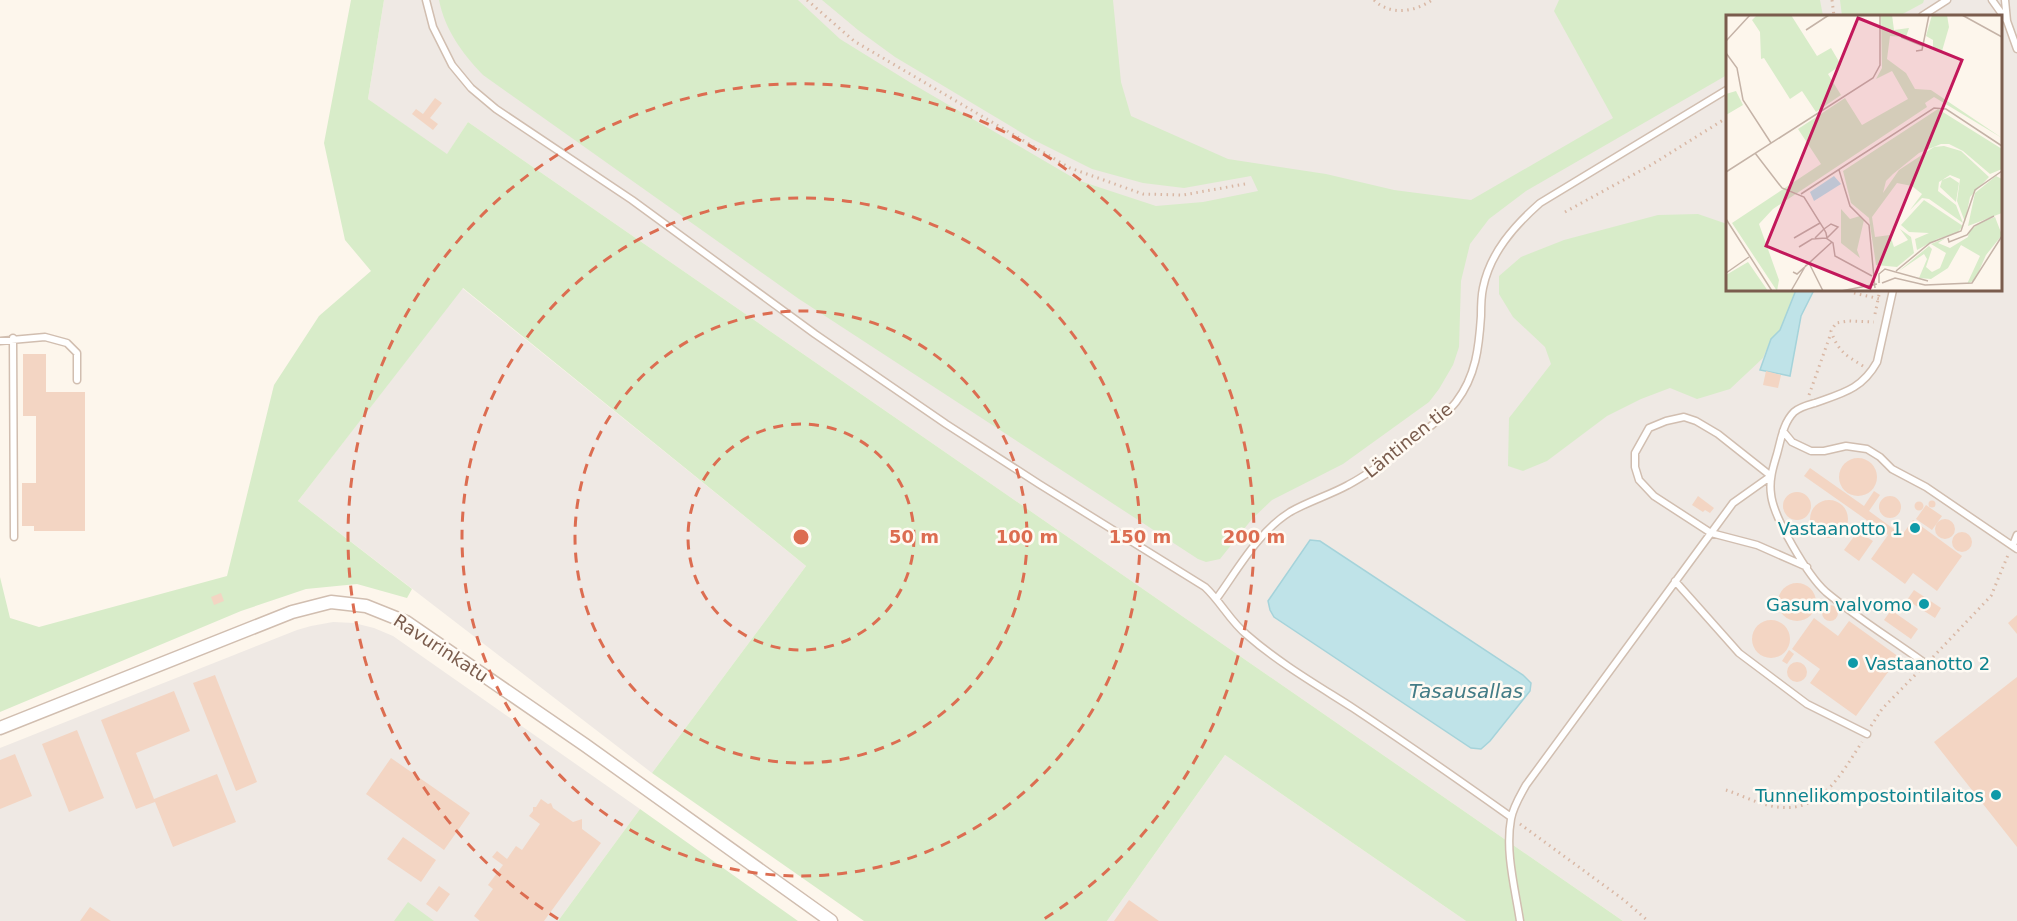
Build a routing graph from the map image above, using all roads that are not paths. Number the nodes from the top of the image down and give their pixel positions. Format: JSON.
{"nodes":[{"id":1,"x":426,"y":0,"type":"edge"},
{"id":2,"x":1934,"y":0,"type":"edge"},
{"id":3,"x":1947,"y":0,"type":"edge"},
{"id":4,"x":1992,"y":0,"type":"edge"},
{"id":5,"x":2005,"y":0,"type":"edge"},
{"id":6,"x":1929,"y":12,"type":"junction"},
{"id":7,"x":1924,"y":15,"type":"edge"},
{"id":8,"x":2007,"y":21,"type":"junction"},
{"id":9,"x":2017,"y":49,"type":"edge"},
{"id":10,"x":1726,"y":90,"type":"edge"},
{"id":11,"x":1893,"y":291,"type":"edge"},
{"id":12,"x":13,"y":338,"type":"junction"},
{"id":13,"x":0,"y":341,"type":"edge"},
{"id":14,"x":77,"y":380,"type":"dead end"},
{"id":15,"x":1783,"y":431,"type":"junction"},
{"id":16,"x":1771,"y":476,"type":"junction"},
{"id":17,"x":1711,"y":533,"type":"junction"},
{"id":18,"x":2017,"y":535,"type":"edge"},
{"id":19,"x":14,"y":537,"type":"dead end"},
{"id":20,"x":2015,"y":547,"type":"edge"},
{"id":21,"x":1807,"y":567,"type":"junction"},
{"id":22,"x":1675,"y":581,"type":"junction"},
{"id":23,"x":1217,"y":598,"type":"junction"},
{"id":24,"x":1926,"y":664,"type":"road end"},
{"id":25,"x":0,"y":728,"type":"edge"},
{"id":26,"x":1867,"y":734,"type":"road end"},
{"id":27,"x":1511,"y":818,"type":"junction"},
{"id":28,"x":831,"y":921,"type":"edge"},
{"id":29,"x":1520,"y":921,"type":"edge"}],
"edges":[{"from":1,"to":23,"type":"lane"},
{"from":2,"to":6,"type":"lane"},
{"from":3,"to":6,"type":"lane"},
{"from":4,"to":8,"type":"lane"},
{"from":5,"to":8,"type":"lane"},
{"from":6,"to":7,"type":"lane"},
{"from":8,"to":9,"type":"lane"},
{"from":10,"to":23,"type":"lane","name":"Läntinen tie"},
{"from":11,"to":15,"type":"lane"},
{"from":12,"to":13,"type":"lane"},
{"from":12,"to":14,"type":"lane"},
{"from":12,"to":19,"type":"lane"},
{"from":15,"to":16,"type":"lane"},
{"from":15,"to":20,"type":"lane"},
{"from":16,"to":17,"type":"lane"},
{"from":16,"to":17,"type":"lane"},
{"from":16,"to":21,"type":"lane"},
{"from":17,"to":21,"type":"lane"},
{"from":17,"to":22,"type":"lane"},
{"from":18,"to":20,"type":"lane"},
{"from":21,"to":24,"type":"lane"},
{"from":22,"to":26,"type":"lane"},
{"from":22,"to":27,"type":"lane"},
{"from":23,"to":27,"type":"lane"},
{"from":25,"to":28,"type":"street","name":"Ravurinkatu"},
{"from":27,"to":29,"type":"lane"}]}
